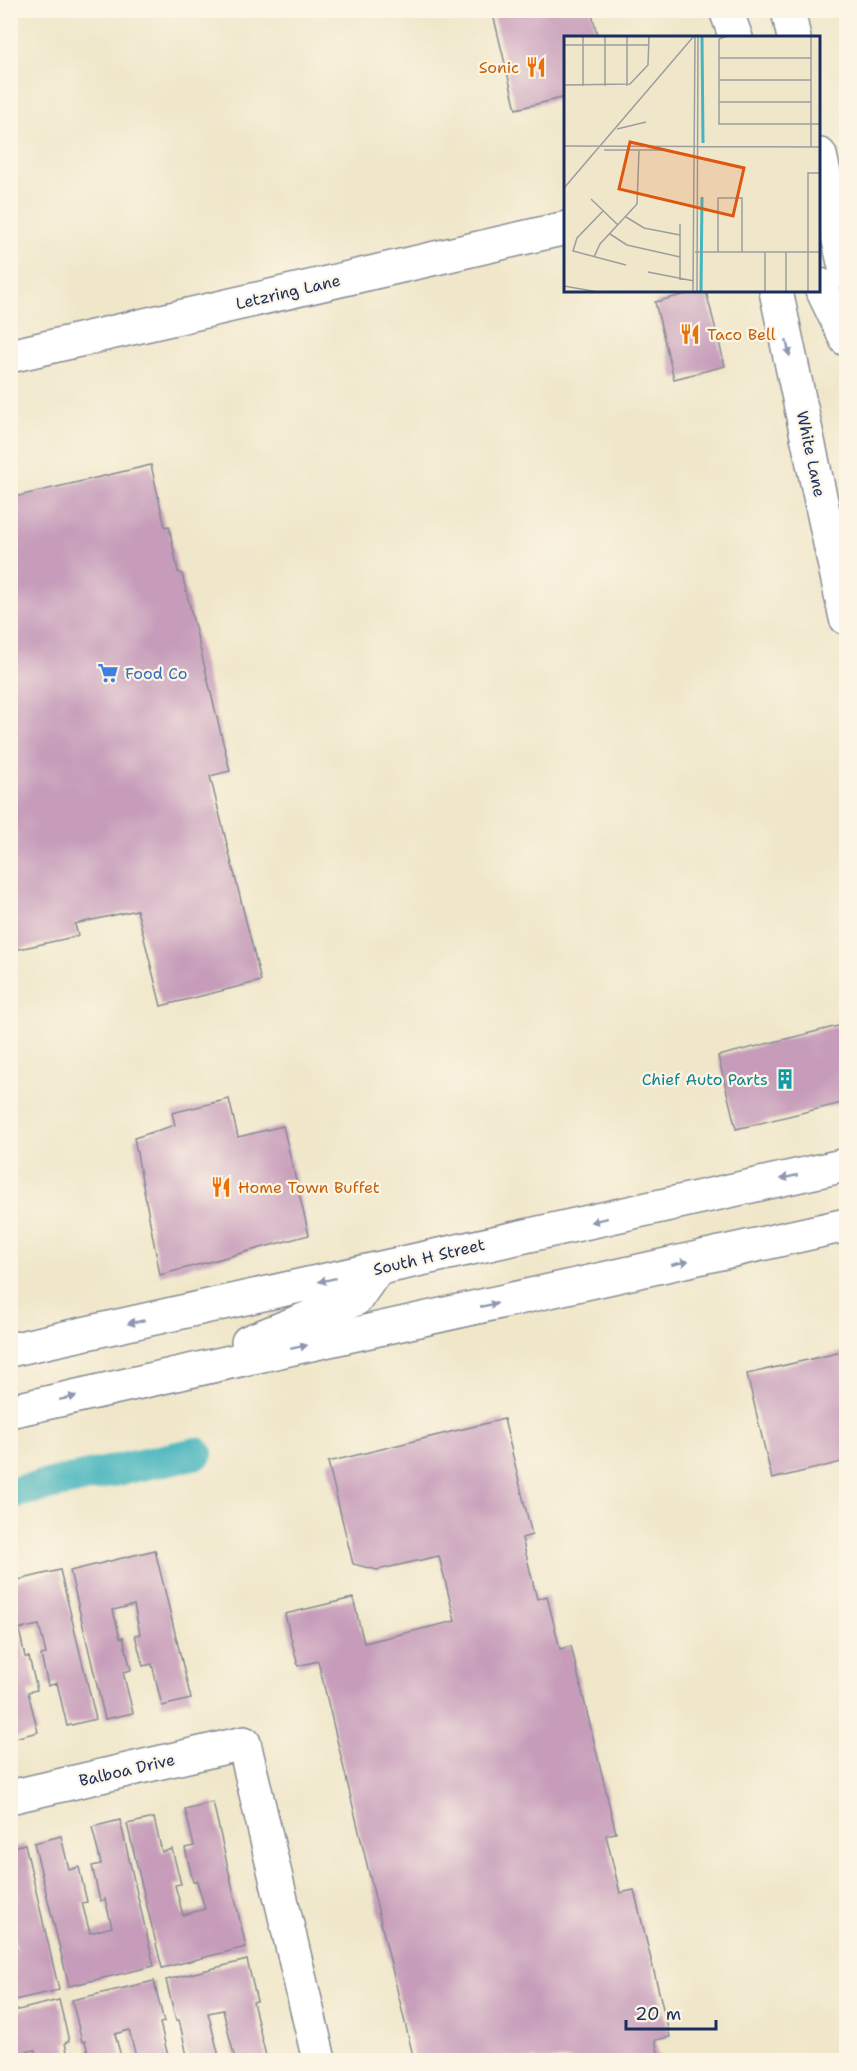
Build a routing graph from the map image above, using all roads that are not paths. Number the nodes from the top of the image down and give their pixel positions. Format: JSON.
{"nodes":[{"id":1,"x":711,"y":10,"type":"edge"},
{"id":2,"x":726,"y":10,"type":"edge"},
{"id":3,"x":788,"y":10,"type":"edge"},
{"id":4,"x":717,"y":36,"type":"edge"},
{"id":5,"x":735,"y":36,"type":"edge"},
{"id":6,"x":794,"y":36,"type":"edge"},
{"id":7,"x":821,"y":170,"type":"edge"},
{"id":8,"x":564,"y":228,"type":"edge"},
{"id":9,"x":846,"y":272,"type":"edge"},
{"id":10,"x":821,"y":289,"type":"edge"},
{"id":11,"x":776,"y":292,"type":"edge"},
{"id":12,"x":846,"y":339,"type":"edge"},
{"id":13,"x":10,"y":356,"type":"edge"},
{"id":14,"x":805,"y":423,"type":"junction"},
{"id":15,"x":846,"y":510,"type":"edge"},
{"id":16,"x":846,"y":618,"type":"edge"},
{"id":17,"x":846,"y":1165,"type":"edge"},
{"id":18,"x":846,"y":1225,"type":"edge"},
{"id":19,"x":377,"y":1269,"type":"junction"},
{"id":20,"x":10,"y":1350,"type":"edge"},
{"id":21,"x":160,"y":1378,"type":"junction"},
{"id":22,"x":10,"y":1411,"type":"edge"},
{"id":23,"x":10,"y":1797,"type":"edge"},
{"id":24,"x":319,"y":2061,"type":"edge"}],
"edges":[{"from":1,"to":4,"type":"street"},
{"from":2,"to":5,"type":"street"},
{"from":3,"to":6,"type":"street"},
{"from":7,"to":9,"type":"street"},
{"from":8,"to":13,"type":"street","name":"Letzring Lane"},
{"from":10,"to":12,"type":"street"},
{"from":11,"to":14,"type":"street","name":"White Lane","one_way":true},
{"from":14,"to":15,"type":"street"},
{"from":14,"to":16,"type":"street","name":"White Lane"},
{"from":17,"to":19,"type":"street","name":"South H Street","one_way":true},
{"from":21,"to":18,"type":"street","one_way":true},
{"from":19,"to":20,"type":"street","name":"South H Street","one_way":true},
{"from":19,"to":21,"type":"street"},
{"from":22,"to":21,"type":"street","one_way":true},
{"from":23,"to":24,"type":"street","name":"Balboa Drive"}]}
